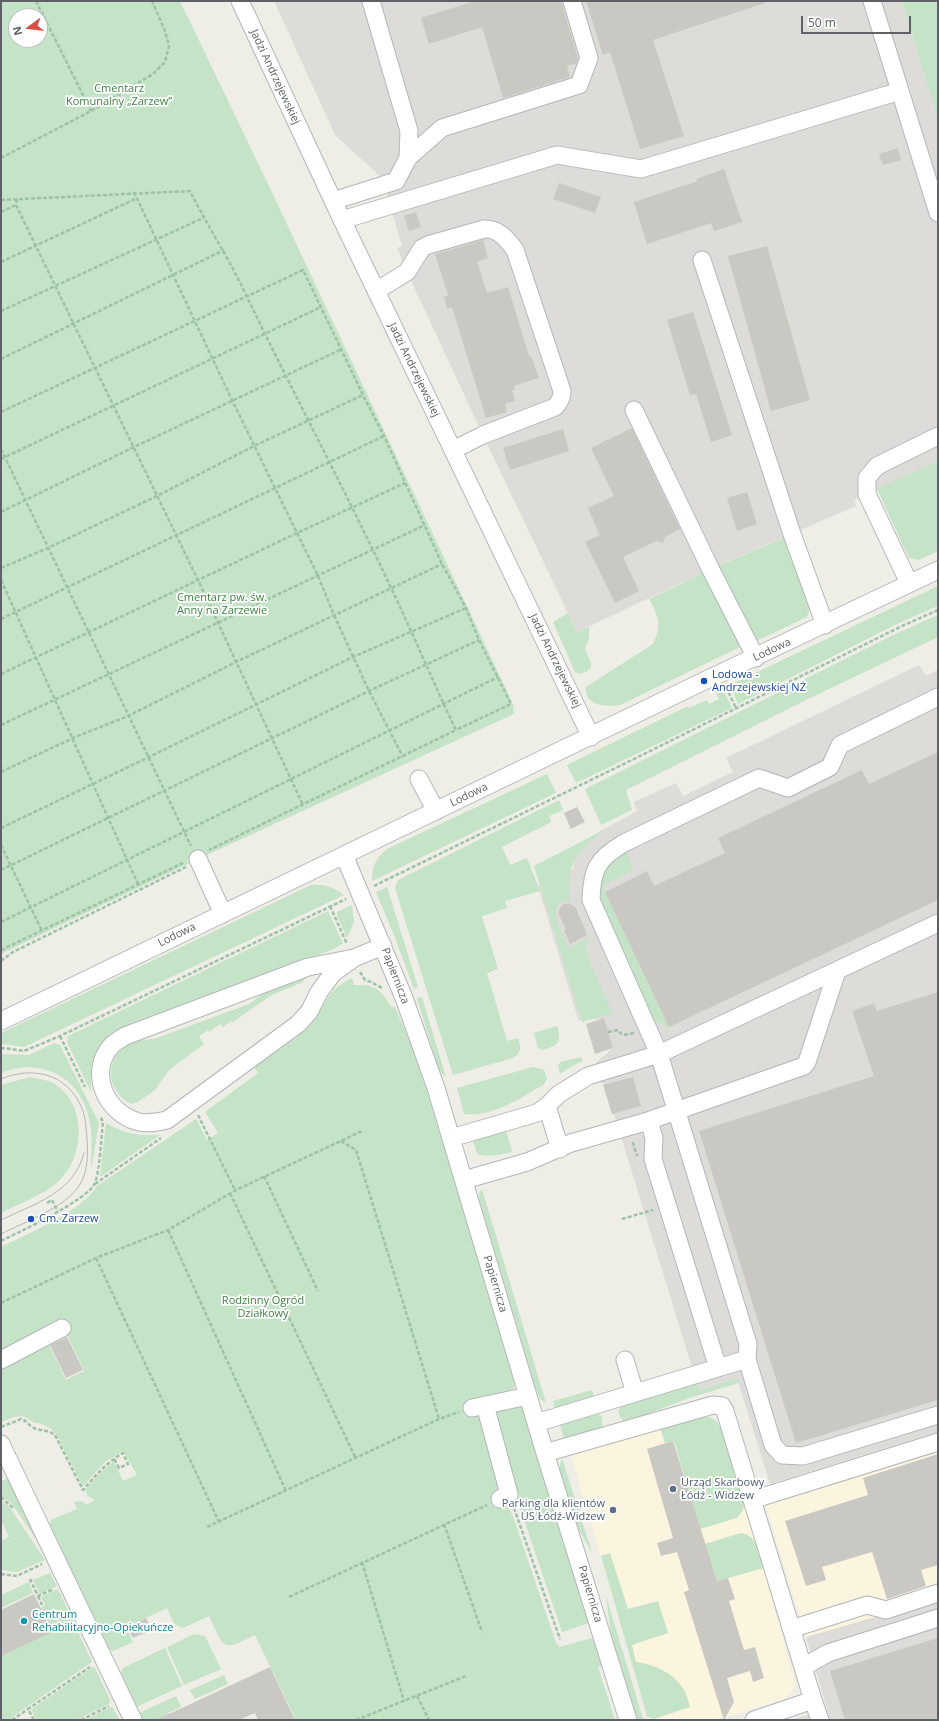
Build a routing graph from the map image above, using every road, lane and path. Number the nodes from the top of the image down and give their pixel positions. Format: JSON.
{"nodes":[{"id":1,"x":36,"y":1,"type":"edge"},
{"id":2,"x":152,"y":1,"type":"edge"},
{"id":3,"x":240,"y":1,"type":"edge"},
{"id":4,"x":371,"y":1,"type":"edge"},
{"id":5,"x":572,"y":1,"type":"edge"},
{"id":6,"x":872,"y":1,"type":"edge"},
{"id":7,"x":900,"y":91,"type":"junction"},
{"id":8,"x":91,"y":111,"type":"junction"},
{"id":9,"x":1,"y":158,"type":"edge"},
{"id":10,"x":408,"y":158,"type":"junction"},
{"id":11,"x":134,"y":192,"type":"junction"},
{"id":12,"x":17,"y":199,"type":"junction"},
{"id":13,"x":135,"y":199,"type":"junction"},
{"id":14,"x":1,"y":200,"type":"edge"},
{"id":15,"x":333,"y":201,"type":"junction"},
{"id":16,"x":16,"y":205,"type":"junction"},
{"id":17,"x":1,"y":212,"type":"edge"},
{"id":18,"x":938,"y":213,"type":"edge"},
{"id":19,"x":203,"y":218,"type":"junction"},
{"id":20,"x":342,"y":220,"type":"junction"},
{"id":21,"x":156,"y":240,"type":"junction"},
{"id":22,"x":36,"y":246,"type":"junction"},
{"id":23,"x":224,"y":250,"type":"junction"},
{"id":24,"x":702,"y":260,"type":"dead end"},
{"id":25,"x":1,"y":262,"type":"edge"},
{"id":26,"x":173,"y":276,"type":"junction"},
{"id":27,"x":56,"y":285,"type":"junction"},
{"id":28,"x":376,"y":291,"type":"junction"},
{"id":29,"x":247,"y":297,"type":"junction"},
{"id":30,"x":321,"y":307,"type":"junction"},
{"id":31,"x":1,"y":311,"type":"edge"},
{"id":32,"x":195,"y":322,"type":"junction"},
{"id":33,"x":74,"y":323,"type":"junction"},
{"id":34,"x":264,"y":334,"type":"junction"},
{"id":35,"x":342,"y":350,"type":"junction"},
{"id":36,"x":212,"y":358,"type":"junction"},
{"id":37,"x":1,"y":359,"type":"edge"},
{"id":38,"x":96,"y":368,"type":"junction"},
{"id":39,"x":285,"y":375,"type":"junction"},
{"id":40,"x":363,"y":395,"type":"junction"},
{"id":41,"x":232,"y":400,"type":"junction"},
{"id":42,"x":114,"y":404,"type":"junction"},
{"id":43,"x":634,"y":410,"type":"dead end"},
{"id":44,"x":1,"y":412,"type":"edge"},
{"id":45,"x":309,"y":421,"type":"junction"},
{"id":46,"x":384,"y":436,"type":"junction"},
{"id":47,"x":938,"y":436,"type":"edge"},
{"id":48,"x":254,"y":446,"type":"junction"},
{"id":49,"x":134,"y":447,"type":"junction"},
{"id":50,"x":1,"y":449,"type":"edge"},
{"id":51,"x":453,"y":450,"type":"junction"},
{"id":52,"x":4,"y":457,"type":"junction"},
{"id":53,"x":1,"y":459,"type":"edge"},
{"id":54,"x":330,"y":462,"type":"junction"},
{"id":55,"x":405,"y":483,"type":"junction"},
{"id":56,"x":275,"y":488,"type":"junction"},
{"id":57,"x":157,"y":496,"type":"junction"},
{"id":58,"x":25,"y":499,"type":"junction"},
{"id":59,"x":351,"y":507,"type":"junction"},
{"id":60,"x":1,"y":512,"type":"edge"},
{"id":61,"x":425,"y":525,"type":"junction"},
{"id":62,"x":297,"y":533,"type":"junction"},
{"id":63,"x":175,"y":535,"type":"junction"},
{"id":64,"x":48,"y":548,"type":"junction"},
{"id":65,"x":372,"y":550,"type":"junction"},
{"id":66,"x":442,"y":564,"type":"junction"},
{"id":67,"x":1,"y":568,"type":"edge"},
{"id":68,"x":938,"y":570,"type":"edge"},
{"id":69,"x":318,"y":576,"type":"junction"},
{"id":70,"x":1,"y":580,"type":"edge"},
{"id":71,"x":198,"y":580,"type":"junction"},
{"id":72,"x":909,"y":583,"type":"junction"},
{"id":73,"x":66,"y":588,"type":"junction"},
{"id":74,"x":390,"y":588,"type":"junction"},
{"id":75,"x":466,"y":608,"type":"junction"},
{"id":76,"x":938,"y":610,"type":"edge"},
{"id":77,"x":15,"y":612,"type":"junction"},
{"id":78,"x":334,"y":615,"type":"junction"},
{"id":79,"x":1,"y":619,"type":"edge"},
{"id":80,"x":218,"y":622,"type":"junction"},
{"id":81,"x":824,"y":625,"type":"junction"},
{"id":82,"x":89,"y":632,"type":"junction"},
{"id":83,"x":412,"y":632,"type":"junction"},
{"id":84,"x":479,"y":640,"type":"junction"},
{"id":85,"x":354,"y":657,"type":"junction"},
{"id":86,"x":36,"y":658,"type":"junction"},
{"id":87,"x":756,"y":658,"type":"junction"},
{"id":88,"x":236,"y":662,"type":"junction"},
{"id":89,"x":426,"y":665,"type":"junction"},
{"id":90,"x":109,"y":673,"type":"junction"},
{"id":91,"x":1,"y":674,"type":"edge"},
{"id":92,"x":498,"y":677,"type":"junction"},
{"id":93,"x":369,"y":691,"type":"junction"},
{"id":94,"x":938,"y":697,"type":"edge"},
{"id":95,"x":55,"y":699,"type":"junction"},
{"id":96,"x":257,"y":704,"type":"junction"},
{"id":97,"x":444,"y":704,"type":"junction"},
{"id":98,"x":128,"y":716,"type":"junction"},
{"id":99,"x":1,"y":725,"type":"edge"},
{"id":100,"x":456,"y":730,"type":"junction"},
{"id":101,"x":389,"y":731,"type":"junction"},
{"id":102,"x":591,"y":737,"type":"junction"},
{"id":103,"x":73,"y":738,"type":"junction"},
{"id":104,"x":272,"y":738,"type":"junction"},
{"id":105,"x":149,"y":757,"type":"junction"},
{"id":106,"x":403,"y":757,"type":"junction"},
{"id":107,"x":1,"y":772,"type":"edge"},
{"id":108,"x":291,"y":778,"type":"junction"},
{"id":109,"x":419,"y":779,"type":"dead end"},
{"id":110,"x":93,"y":784,"type":"junction"},
{"id":111,"x":164,"y":791,"type":"junction"},
{"id":112,"x":303,"y":805,"type":"junction"},
{"id":113,"x":436,"y":811,"type":"junction"},
{"id":114,"x":109,"y":816,"type":"junction"},
{"id":115,"x":1,"y":828,"type":"edge"},
{"id":116,"x":184,"y":830,"type":"junction"},
{"id":117,"x":1,"y":845,"type":"edge"},
{"id":118,"x":344,"y":855,"type":"junction"},
{"id":119,"x":127,"y":859,"type":"junction"},
{"id":120,"x":197,"y":859,"type":"junction"},
{"id":121,"x":12,"y":865,"type":"junction"},
{"id":122,"x":1,"y":870,"type":"edge"},
{"id":123,"x":138,"y":884,"type":"junction"},
{"id":124,"x":360,"y":893,"type":"junction"},
{"id":125,"x":30,"y":908,"type":"junction"},
{"id":126,"x":223,"y":914,"type":"junction"},
{"id":127,"x":1,"y":922,"type":"edge"},
{"id":128,"x":938,"y":923,"type":"edge"},
{"id":129,"x":42,"y":931,"type":"junction"},
{"id":130,"x":383,"y":946,"type":"junction"},
{"id":131,"x":1,"y":950,"type":"edge"},
{"id":132,"x":354,"y":958,"type":"junction"},
{"id":133,"x":1,"y":961,"type":"edge"},
{"id":134,"x":837,"y":971,"type":"junction"},
{"id":135,"x":1,"y":1021,"type":"edge"},
{"id":136,"x":60,"y":1036,"type":"junction"},
{"id":137,"x":1,"y":1049,"type":"edge"},
{"id":138,"x":659,"y":1054,"type":"junction"},
{"id":139,"x":87,"y":1089,"type":"dead end"},
{"id":140,"x":191,"y":1103,"type":"junction"},
{"id":141,"x":547,"y":1106,"type":"junction"},
{"id":142,"x":97,"y":1109,"type":"dead end"},
{"id":143,"x":676,"y":1112,"type":"junction"},
{"id":144,"x":649,"y":1121,"type":"junction"},
{"id":145,"x":362,"y":1131,"type":"dead end"},
{"id":146,"x":451,"y":1138,"type":"junction"},
{"id":147,"x":340,"y":1141,"type":"junction"},
{"id":148,"x":628,"y":1144,"type":"dead end"},
{"id":149,"x":560,"y":1149,"type":"junction"},
{"id":150,"x":638,"y":1160,"type":"dead end"},
{"id":151,"x":264,"y":1176,"type":"junction"},
{"id":152,"x":464,"y":1180,"type":"junction"},
{"id":153,"x":236,"y":1190,"type":"junction"},
{"id":154,"x":230,"y":1193,"type":"junction"},
{"id":155,"x":47,"y":1203,"type":"dead end"},
{"id":156,"x":652,"y":1210,"type":"dead end"},
{"id":157,"x":58,"y":1212,"type":"junction"},
{"id":158,"x":622,"y":1219,"type":"dead end"},
{"id":159,"x":168,"y":1230,"type":"junction"},
{"id":160,"x":1,"y":1241,"type":"edge"},
{"id":161,"x":96,"y":1258,"type":"junction"},
{"id":162,"x":318,"y":1291,"type":"dead end"},
{"id":163,"x":1,"y":1303,"type":"edge"},
{"id":164,"x":62,"y":1328,"type":"dead end"},
{"id":165,"x":747,"y":1359,"type":"junction"},
{"id":166,"x":1,"y":1360,"type":"edge"},
{"id":167,"x":625,"y":1360,"type":"dead end"},
{"id":168,"x":718,"y":1368,"type":"junction"},
{"id":169,"x":635,"y":1393,"type":"junction"},
{"id":170,"x":528,"y":1396,"type":"junction"},
{"id":171,"x":479,"y":1406,"type":"junction"},
{"id":172,"x":938,"y":1415,"type":"edge"},
{"id":173,"x":439,"y":1419,"type":"junction"},
{"id":174,"x":536,"y":1423,"type":"junction"},
{"id":175,"x":1,"y":1427,"type":"edge"},
{"id":176,"x":938,"y":1442,"type":"edge"},
{"id":177,"x":1,"y":1444,"type":"edge"},
{"id":178,"x":545,"y":1453,"type":"junction"},
{"id":179,"x":114,"y":1458,"type":"junction"},
{"id":180,"x":356,"y":1459,"type":"junction"},
{"id":181,"x":286,"y":1492,"type":"junction"},
{"id":182,"x":505,"y":1496,"type":"junction"},
{"id":183,"x":752,"y":1500,"type":"junction"},
{"id":184,"x":219,"y":1522,"type":"junction"},
{"id":185,"x":444,"y":1524,"type":"junction"},
{"id":186,"x":207,"y":1527,"type":"dead end"},
{"id":187,"x":48,"y":1562,"type":"dead end"},
{"id":188,"x":362,"y":1562,"type":"junction"},
{"id":189,"x":1,"y":1574,"type":"edge"},
{"id":190,"x":30,"y":1579,"type":"dead end"},
{"id":191,"x":60,"y":1587,"type":"dead end"},
{"id":192,"x":938,"y":1593,"type":"edge"},
{"id":193,"x":38,"y":1596,"type":"junction"},
{"id":194,"x":289,"y":1597,"type":"dead end"},
{"id":195,"x":42,"y":1605,"type":"dead end"},
{"id":196,"x":938,"y":1618,"type":"edge"},
{"id":197,"x":792,"y":1629,"type":"junction"},
{"id":198,"x":482,"y":1632,"type":"dead end"},
{"id":199,"x":560,"y":1639,"type":"dead end"},
{"id":200,"x":95,"y":1663,"type":"dead end"},
{"id":201,"x":803,"y":1667,"type":"junction"},
{"id":202,"x":466,"y":1676,"type":"dead end"},
{"id":203,"x":418,"y":1696,"type":"junction"},
{"id":204,"x":813,"y":1700,"type":"junction"},
{"id":205,"x":404,"y":1701,"type":"junction"},
{"id":206,"x":114,"y":1703,"type":"dead end"},
{"id":207,"x":28,"y":1709,"type":"junction"},
{"id":208,"x":12,"y":1720,"type":"edge"},
{"id":209,"x":34,"y":1720,"type":"edge"},
{"id":210,"x":81,"y":1720,"type":"edge"},
{"id":211,"x":133,"y":1720,"type":"edge"},
{"id":212,"x":356,"y":1720,"type":"edge"},
{"id":213,"x":429,"y":1720,"type":"edge"},
{"id":214,"x":628,"y":1720,"type":"edge"},
{"id":215,"x":754,"y":1720,"type":"edge"},
{"id":216,"x":820,"y":1720,"type":"edge"}],
"edges":[{"from":1,"to":8,"type":"path"},
{"from":2,"to":8,"type":"path"},
{"from":3,"to":15,"type":"street","name":"Jadzi Andrzejewskiej"},
{"from":4,"to":10,"type":"street"},
{"from":5,"to":10,"type":"street"},
{"from":6,"to":7,"type":"street"},
{"from":7,"to":18,"type":"street"},
{"from":7,"to":20,"type":"street"},
{"from":8,"to":9,"type":"path"},
{"from":10,"to":15,"type":"street"},
{"from":11,"to":12,"type":"path"},
{"from":11,"to":13,"type":"path"},
{"from":11,"to":19,"type":"path"},
{"from":12,"to":14,"type":"path"},
{"from":12,"to":16,"type":"path"},
{"from":13,"to":21,"type":"path"},
{"from":13,"to":22,"type":"path"},
{"from":15,"to":20,"type":"street","name":"Jadzi Andrzejewskiej"},
{"from":16,"to":17,"type":"path"},
{"from":16,"to":22,"type":"path"},
{"from":19,"to":21,"type":"path"},
{"from":19,"to":23,"type":"path"},
{"from":20,"to":28,"type":"street","name":"Jadzi Andrzejewskiej"},
{"from":21,"to":26,"type":"path"},
{"from":21,"to":27,"type":"path"},
{"from":22,"to":25,"type":"path"},
{"from":22,"to":27,"type":"path"},
{"from":23,"to":26,"type":"path"},
{"from":23,"to":29,"type":"path"},
{"from":24,"to":81,"type":"street"},
{"from":26,"to":32,"type":"path"},
{"from":26,"to":33,"type":"path"},
{"from":27,"to":31,"type":"path"},
{"from":27,"to":33,"type":"path"},
{"from":28,"to":51,"type":"street","name":"Jadzi Andrzejewskiej"},
{"from":28,"to":51,"type":"street"},
{"from":29,"to":30,"type":"path"},
{"from":29,"to":32,"type":"path"},
{"from":29,"to":34,"type":"path"},
{"from":30,"to":34,"type":"path"},
{"from":30,"to":35,"type":"path"},
{"from":32,"to":36,"type":"path"},
{"from":32,"to":38,"type":"path"},
{"from":33,"to":37,"type":"path"},
{"from":33,"to":38,"type":"path"},
{"from":34,"to":36,"type":"path"},
{"from":34,"to":39,"type":"path"},
{"from":35,"to":39,"type":"path"},
{"from":35,"to":40,"type":"path"},
{"from":36,"to":41,"type":"path"},
{"from":36,"to":42,"type":"path"},
{"from":38,"to":42,"type":"path"},
{"from":38,"to":44,"type":"path"},
{"from":39,"to":41,"type":"path"},
{"from":39,"to":45,"type":"path"},
{"from":40,"to":45,"type":"path"},
{"from":40,"to":46,"type":"path"},
{"from":41,"to":48,"type":"path"},
{"from":41,"to":49,"type":"path"},
{"from":42,"to":49,"type":"path"},
{"from":42,"to":52,"type":"path"},
{"from":43,"to":87,"type":"street"},
{"from":45,"to":48,"type":"path"},
{"from":45,"to":54,"type":"path"},
{"from":46,"to":54,"type":"path"},
{"from":46,"to":55,"type":"path"},
{"from":47,"to":72,"type":"street"},
{"from":48,"to":56,"type":"path"},
{"from":48,"to":57,"type":"path"},
{"from":49,"to":57,"type":"path"},
{"from":49,"to":58,"type":"path"},
{"from":50,"to":52,"type":"path"},
{"from":51,"to":102,"type":"street","name":"Jadzi Andrzejewskiej"},
{"from":52,"to":53,"type":"path"},
{"from":52,"to":58,"type":"path"},
{"from":54,"to":56,"type":"path"},
{"from":54,"to":59,"type":"path"},
{"from":55,"to":59,"type":"path"},
{"from":55,"to":61,"type":"path"},
{"from":56,"to":62,"type":"path"},
{"from":56,"to":63,"type":"path"},
{"from":57,"to":63,"type":"path"},
{"from":57,"to":64,"type":"path"},
{"from":58,"to":60,"type":"path"},
{"from":58,"to":64,"type":"path"},
{"from":59,"to":62,"type":"path"},
{"from":59,"to":65,"type":"path"},
{"from":61,"to":65,"type":"path"},
{"from":61,"to":66,"type":"path"},
{"from":62,"to":69,"type":"path"},
{"from":62,"to":71,"type":"path"},
{"from":63,"to":71,"type":"path"},
{"from":63,"to":73,"type":"path"},
{"from":64,"to":67,"type":"path"},
{"from":64,"to":73,"type":"path"},
{"from":65,"to":69,"type":"path"},
{"from":65,"to":74,"type":"path"},
{"from":66,"to":74,"type":"path"},
{"from":66,"to":75,"type":"path"},
{"from":68,"to":72,"type":"street","name":"Lodowa"},
{"from":69,"to":78,"type":"path"},
{"from":69,"to":80,"type":"path"},
{"from":70,"to":77,"type":"path"},
{"from":71,"to":80,"type":"path"},
{"from":71,"to":82,"type":"path"},
{"from":72,"to":81,"type":"street","name":"Lodowa"},
{"from":73,"to":77,"type":"path"},
{"from":73,"to":82,"type":"path"},
{"from":74,"to":78,"type":"path"},
{"from":74,"to":83,"type":"path"},
{"from":75,"to":83,"type":"path"},
{"from":75,"to":84,"type":"path"},
{"from":76,"to":124,"type":"path"},
{"from":77,"to":79,"type":"path"},
{"from":77,"to":86,"type":"path"},
{"from":78,"to":85,"type":"path"},
{"from":78,"to":88,"type":"path"},
{"from":80,"to":88,"type":"path"},
{"from":80,"to":90,"type":"path"},
{"from":81,"to":87,"type":"street","name":"Lodowa"},
{"from":82,"to":86,"type":"path"},
{"from":82,"to":90,"type":"path"},
{"from":83,"to":85,"type":"path"},
{"from":83,"to":89,"type":"path"},
{"from":84,"to":89,"type":"path"},
{"from":84,"to":92,"type":"path"},
{"from":85,"to":93,"type":"path"},
{"from":85,"to":96,"type":"path"},
{"from":86,"to":91,"type":"path"},
{"from":86,"to":95,"type":"path"},
{"from":87,"to":102,"type":"street","name":"Lodowa"},
{"from":88,"to":96,"type":"path"},
{"from":88,"to":98,"type":"path"},
{"from":89,"to":93,"type":"path"},
{"from":89,"to":97,"type":"path"},
{"from":90,"to":95,"type":"path"},
{"from":90,"to":98,"type":"path"},
{"from":92,"to":97,"type":"path"},
{"from":92,"to":100,"type":"path"},
{"from":93,"to":101,"type":"path"},
{"from":93,"to":104,"type":"path"},
{"from":94,"to":138,"type":"street"},
{"from":95,"to":99,"type":"path"},
{"from":95,"to":103,"type":"path"},
{"from":96,"to":104,"type":"path"},
{"from":96,"to":105,"type":"path"},
{"from":97,"to":100,"type":"path"},
{"from":97,"to":101,"type":"path"},
{"from":98,"to":103,"type":"path"},
{"from":98,"to":105,"type":"path"},
{"from":100,"to":106,"type":"path"},
{"from":101,"to":106,"type":"path"},
{"from":101,"to":108,"type":"path"},
{"from":102,"to":113,"type":"street","name":"Lodowa"},
{"from":103,"to":107,"type":"path"},
{"from":103,"to":110,"type":"path"},
{"from":104,"to":108,"type":"path"},
{"from":104,"to":111,"type":"path"},
{"from":105,"to":110,"type":"path"},
{"from":105,"to":111,"type":"path"},
{"from":106,"to":112,"type":"path"},
{"from":108,"to":112,"type":"path"},
{"from":108,"to":116,"type":"path"},
{"from":109,"to":113,"type":"street"},
{"from":110,"to":114,"type":"path"},
{"from":110,"to":115,"type":"path"},
{"from":111,"to":114,"type":"path"},
{"from":111,"to":116,"type":"path"},
{"from":112,"to":120,"type":"path"},
{"from":113,"to":118,"type":"street","name":"Lodowa"},
{"from":114,"to":119,"type":"path"},
{"from":114,"to":121,"type":"path"},
{"from":116,"to":119,"type":"path"},
{"from":116,"to":120,"type":"path"},
{"from":117,"to":121,"type":"path"},
{"from":118,"to":124,"type":"street","name":"Papiernicza"},
{"from":118,"to":126,"type":"street","name":"Lodowa"},
{"from":119,"to":123,"type":"path"},
{"from":119,"to":125,"type":"path"},
{"from":120,"to":123,"type":"path"},
{"from":120,"to":126,"type":"street"},
{"from":120,"to":133,"type":"path"},
{"from":121,"to":122,"type":"path"},
{"from":121,"to":125,"type":"path"},
{"from":123,"to":129,"type":"path"},
{"from":124,"to":130,"type":"street","name":"Papiernicza"},
{"from":124,"to":136,"type":"path"},
{"from":125,"to":127,"type":"path"},
{"from":125,"to":129,"type":"path"},
{"from":126,"to":135,"type":"street","name":"Lodowa"},
{"from":128,"to":134,"type":"street"},
{"from":129,"to":131,"type":"path"},
{"from":130,"to":132,"type":"street"},
{"from":130,"to":146,"type":"street","name":"Papiernicza"},
{"from":132,"to":140,"type":"street"},
{"from":132,"to":140,"type":"street"},
{"from":134,"to":138,"type":"street"},
{"from":134,"to":143,"type":"street"},
{"from":136,"to":137,"type":"path"},
{"from":136,"to":139,"type":"path"},
{"from":138,"to":141,"type":"street"},
{"from":138,"to":143,"type":"street"},
{"from":140,"to":153,"type":"path"},
{"from":141,"to":146,"type":"street"},
{"from":141,"to":149,"type":"street"},
{"from":142,"to":157,"type":"path"},
{"from":143,"to":144,"type":"street"},
{"from":143,"to":165,"type":"street"},
{"from":144,"to":149,"type":"street"},
{"from":144,"to":168,"type":"street"},
{"from":145,"to":147,"type":"path"},
{"from":146,"to":152,"type":"street","name":"Papiernicza"},
{"from":147,"to":151,"type":"path"},
{"from":147,"to":173,"type":"path"},
{"from":148,"to":150,"type":"path"},
{"from":149,"to":152,"type":"street"},
{"from":151,"to":153,"type":"path"},
{"from":151,"to":162,"type":"path"},
{"from":152,"to":170,"type":"street","name":"Papiernicza"},
{"from":153,"to":154,"type":"path"},
{"from":154,"to":159,"type":"path"},
{"from":154,"to":180,"type":"path"},
{"from":155,"to":157,"type":"path"},
{"from":156,"to":158,"type":"path"},
{"from":157,"to":160,"type":"path"},
{"from":159,"to":161,"type":"path"},
{"from":159,"to":181,"type":"path"},
{"from":161,"to":163,"type":"path"},
{"from":161,"to":184,"type":"path"},
{"from":164,"to":166,"type":"street"},
{"from":165,"to":168,"type":"street"},
{"from":165,"to":172,"type":"street"},
{"from":167,"to":169,"type":"street"},
{"from":168,"to":169,"type":"street"},
{"from":169,"to":174,"type":"street"},
{"from":170,"to":171,"type":"street"},
{"from":170,"to":174,"type":"street","name":"Papiernicza"},
{"from":171,"to":173,"type":"path"},
{"from":171,"to":182,"type":"street"},
{"from":173,"to":180,"type":"path"},
{"from":174,"to":178,"type":"street","name":"Papiernicza"},
{"from":175,"to":179,"type":"path"},
{"from":176,"to":183,"type":"street"},
{"from":177,"to":211,"type":"street"},
{"from":178,"to":183,"type":"street"},
{"from":178,"to":214,"type":"street","name":"Papiernicza"},
{"from":179,"to":179,"type":"path"},
{"from":180,"to":181,"type":"path"},
{"from":181,"to":184,"type":"path"},
{"from":182,"to":185,"type":"path"},
{"from":182,"to":199,"type":"path"},
{"from":183,"to":197,"type":"street"},
{"from":184,"to":186,"type":"path"},
{"from":185,"to":188,"type":"path"},
{"from":185,"to":198,"type":"path"},
{"from":187,"to":189,"type":"path"},
{"from":188,"to":194,"type":"path"},
{"from":188,"to":205,"type":"path"},
{"from":190,"to":193,"type":"path"},
{"from":191,"to":193,"type":"path"},
{"from":192,"to":197,"type":"street"},
{"from":193,"to":195,"type":"path"},
{"from":196,"to":201,"type":"street"},
{"from":197,"to":201,"type":"street"},
{"from":200,"to":207,"type":"path"},
{"from":201,"to":204,"type":"street"},
{"from":202,"to":203,"type":"path"},
{"from":203,"to":205,"type":"path"},
{"from":203,"to":213,"type":"path"},
{"from":204,"to":215,"type":"street"},
{"from":204,"to":216,"type":"street"},
{"from":205,"to":212,"type":"path"},
{"from":206,"to":210,"type":"path"},
{"from":207,"to":208,"type":"path"},
{"from":207,"to":209,"type":"path"}]}
